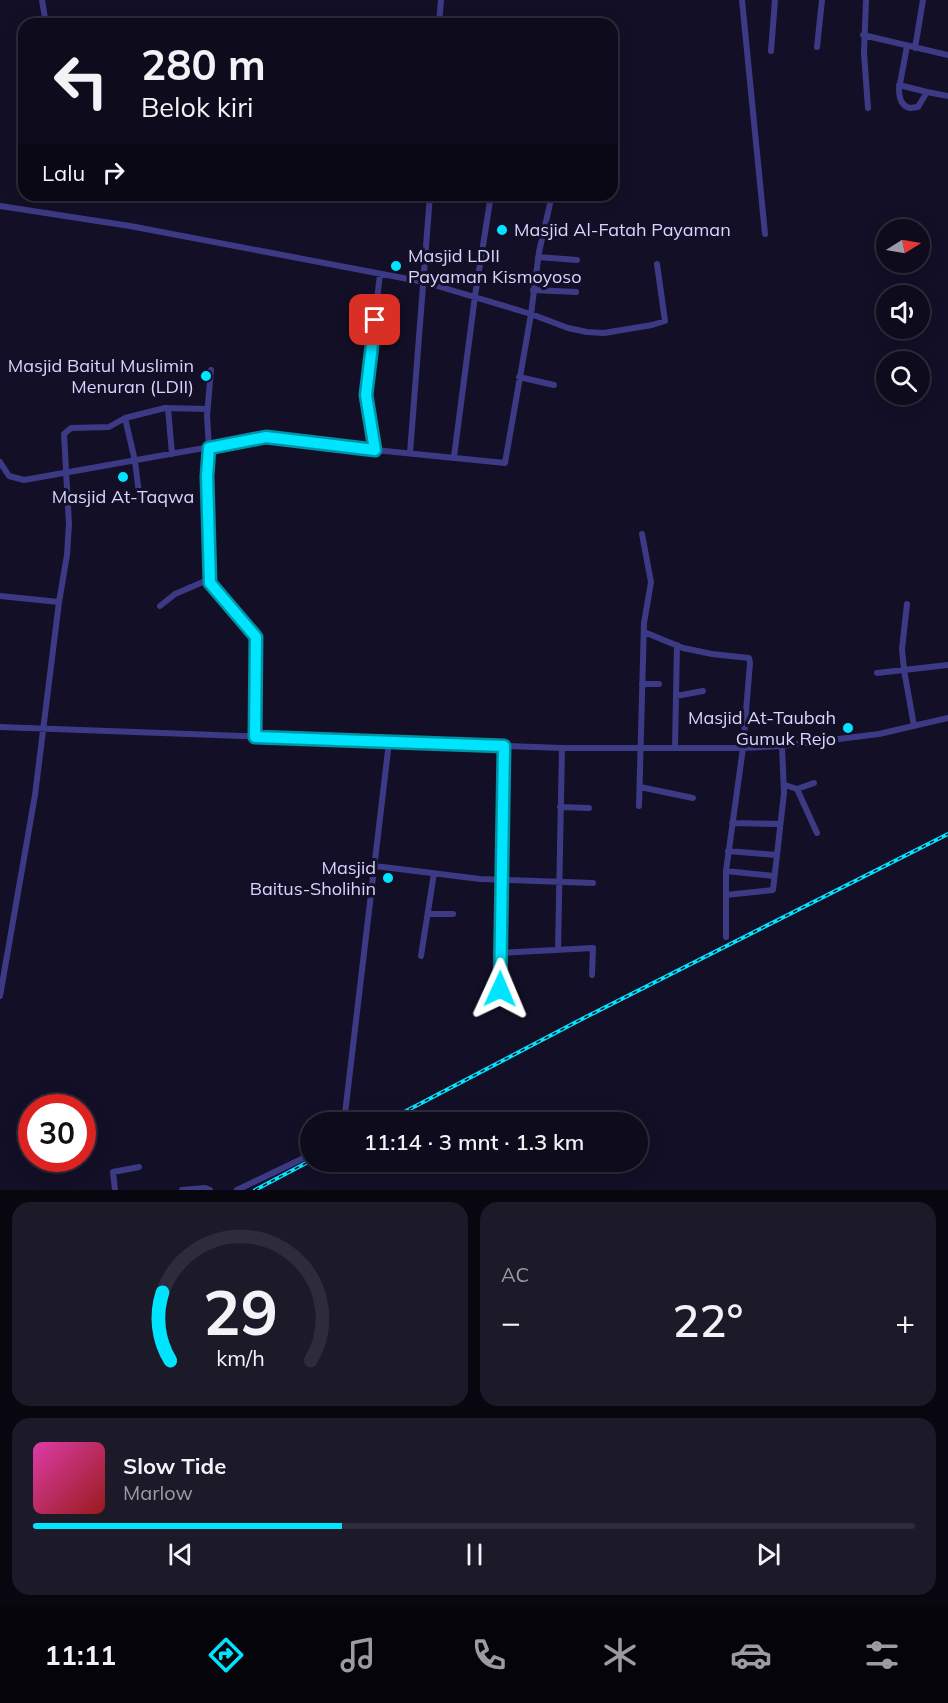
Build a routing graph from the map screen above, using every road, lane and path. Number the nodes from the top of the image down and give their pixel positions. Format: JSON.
{"nodes":[{"id":1,"x":42,"y":0,"type":"edge"},
{"id":2,"x":441,"y":0,"type":"edge"},
{"id":3,"x":742,"y":0,"type":"edge"},
{"id":4,"x":775,"y":0,"type":"edge"},
{"id":5,"x":822,"y":0,"type":"edge"},
{"id":6,"x":866,"y":0,"type":"edge"},
{"id":7,"x":923,"y":0,"type":"edge"},
{"id":8,"x":45,"y":18,"type":"edge"},
{"id":9,"x":440,"y":18,"type":"edge"},
{"id":10,"x":863,"y":35,"type":"junction"},
{"id":11,"x":907,"y":46,"type":"junction"},
{"id":12,"x":817,"y":47,"type":"dead end"},
{"id":13,"x":915,"y":48,"type":"junction"},
{"id":14,"x":771,"y":51,"type":"dead end"},
{"id":15,"x":948,"y":55,"type":"edge"},
{"id":16,"x":899,"y":85,"type":"junction"},
{"id":17,"x":927,"y":92,"type":"junction"},
{"id":18,"x":948,"y":96,"type":"edge"},
{"id":19,"x":868,"y":108,"type":"dead end"},
{"id":20,"x":430,"y":201,"type":"edge"},
{"id":21,"x":490,"y":201,"type":"edge"},
{"id":22,"x":551,"y":201,"type":"edge"},
{"id":23,"x":0,"y":206,"type":"edge"},
{"id":24,"x":765,"y":234,"type":"dead end"},
{"id":25,"x":538,"y":257,"type":"junction"},
{"id":26,"x":577,"y":260,"type":"dead end"},
{"id":27,"x":657,"y":264,"type":"dead end"},
{"id":28,"x":380,"y":274,"type":"junction"},
{"id":29,"x":424,"y":282,"type":"junction"},
{"id":30,"x":533,"y":290,"type":"junction"},
{"id":31,"x":576,"y":292,"type":"dead end"},
{"id":32,"x":475,"y":296,"type":"junction"},
{"id":33,"x":531,"y":314,"type":"junction"},
{"id":34,"x":211,"y":370,"type":"dead end"},
{"id":35,"x":519,"y":377,"type":"junction"},
{"id":36,"x":554,"y":385,"type":"dead end"},
{"id":37,"x":168,"y":408,"type":"junction"},
{"id":38,"x":207,"y":409,"type":"junction"},
{"id":39,"x":125,"y":418,"type":"junction"},
{"id":40,"x":209,"y":448,"type":"junction"},
{"id":41,"x":375,"y":450,"type":"junction"},
{"id":42,"x":410,"y":453,"type":"junction"},
{"id":43,"x":172,"y":454,"type":"junction"},
{"id":44,"x":454,"y":457,"type":"junction"},
{"id":45,"x":135,"y":461,"type":"junction"},
{"id":46,"x":0,"y":462,"type":"edge"},
{"id":47,"x":67,"y":472,"type":"junction"},
{"id":48,"x":139,"y":494,"type":"dead end"},
{"id":49,"x":642,"y":534,"type":"dead end"},
{"id":50,"x":210,"y":579,"type":"junction"},
{"id":51,"x":0,"y":596,"type":"edge"},
{"id":52,"x":59,"y":602,"type":"junction"},
{"id":53,"x":908,"y":604,"type":"dead end"},
{"id":54,"x":160,"y":606,"type":"dead end"},
{"id":55,"x":644,"y":632,"type":"junction"},
{"id":56,"x":677,"y":645,"type":"junction"},
{"id":57,"x":948,"y":665,"type":"edge"},
{"id":58,"x":904,"y":670,"type":"junction"},
{"id":59,"x":877,"y":673,"type":"dead end"},
{"id":60,"x":642,"y":684,"type":"junction"},
{"id":61,"x":659,"y":684,"type":"dead end"},
{"id":62,"x":703,"y":691,"type":"dead end"},
{"id":63,"x":676,"y":696,"type":"junction"},
{"id":64,"x":948,"y":718,"type":"edge"},
{"id":65,"x":914,"y":726,"type":"junction"},
{"id":66,"x":0,"y":727,"type":"edge"},
{"id":67,"x":43,"y":728,"type":"junction"},
{"id":68,"x":255,"y":737,"type":"junction"},
{"id":69,"x":388,"y":742,"type":"junction"},
{"id":70,"x":504,"y":746,"type":"junction"},
{"id":71,"x":782,"y":746,"type":"junction"},
{"id":72,"x":562,"y":748,"type":"junction"},
{"id":73,"x":641,"y":748,"type":"junction"},
{"id":74,"x":675,"y":748,"type":"junction"},
{"id":75,"x":743,"y":748,"type":"junction"},
{"id":76,"x":814,"y":783,"type":"dead end"},
{"id":77,"x":784,"y":785,"type":"junction"},
{"id":78,"x":640,"y":787,"type":"junction"},
{"id":79,"x":797,"y":789,"type":"junction"},
{"id":80,"x":693,"y":798,"type":"dead end"},
{"id":81,"x":639,"y":806,"type":"dead end"},
{"id":82,"x":560,"y":807,"type":"junction"},
{"id":83,"x":589,"y":808,"type":"dead end"},
{"id":84,"x":732,"y":823,"type":"junction"},
{"id":85,"x":780,"y":824,"type":"junction"},
{"id":86,"x":817,"y":833,"type":"dead end"},
{"id":87,"x":728,"y":851,"type":"junction"},
{"id":88,"x":776,"y":855,"type":"junction"},
{"id":89,"x":375,"y":866,"type":"junction"},
{"id":90,"x":726,"y":871,"type":"junction"},
{"id":91,"x":434,"y":873,"type":"junction"},
{"id":92,"x":774,"y":876,"type":"junction"},
{"id":93,"x":501,"y":879,"type":"junction"},
{"id":94,"x":558,"y":881,"type":"junction"},
{"id":95,"x":593,"y":883,"type":"dead end"},
{"id":96,"x":726,"y":894,"type":"junction"},
{"id":97,"x":429,"y":914,"type":"junction"},
{"id":98,"x":453,"y":914,"type":"dead end"},
{"id":99,"x":726,"y":937,"type":"dead end"},
{"id":100,"x":558,"y":950,"type":"junction"},
{"id":101,"x":500,"y":953,"type":"junction"},
{"id":102,"x":421,"y":956,"type":"dead end"},
{"id":103,"x":592,"y":975,"type":"dead end"},
{"id":104,"x":500,"y":989,"type":"dead end"},
{"id":105,"x":0,"y":996,"type":"edge"},
{"id":106,"x":345,"y":1112,"type":"edge"},
{"id":107,"x":300,"y":1160,"type":"edge"},
{"id":108,"x":139,"y":1167,"type":"dead end"},
{"id":109,"x":115,"y":1190,"type":"edge"},
{"id":110,"x":182,"y":1190,"type":"edge"},
{"id":111,"x":210,"y":1190,"type":"edge"},
{"id":112,"x":237,"y":1190,"type":"edge"}],
"edges":[{"from":1,"to":8,"type":"street"},
{"from":2,"to":9,"type":"street"},
{"from":3,"to":24,"type":"street"},
{"from":4,"to":14,"type":"street"},
{"from":5,"to":12,"type":"street"},
{"from":6,"to":10,"type":"street"},
{"from":7,"to":13,"type":"street"},
{"from":10,"to":11,"type":"street"},
{"from":10,"to":19,"type":"street"},
{"from":11,"to":13,"type":"street"},
{"from":11,"to":16,"type":"street"},
{"from":13,"to":15,"type":"street"},
{"from":16,"to":17,"type":"street"},
{"from":16,"to":17,"type":"street"},
{"from":17,"to":18,"type":"street"},
{"from":20,"to":29,"type":"street"},
{"from":21,"to":32,"type":"street"},
{"from":22,"to":25,"type":"street"},
{"from":23,"to":28,"type":"street"},
{"from":25,"to":26,"type":"street"},
{"from":25,"to":30,"type":"street"},
{"from":27,"to":33,"type":"street"},
{"from":28,"to":29,"type":"street"},
{"from":28,"to":41,"type":"street"},
{"from":29,"to":32,"type":"street"},
{"from":29,"to":42,"type":"street"},
{"from":30,"to":31,"type":"street"},
{"from":30,"to":33,"type":"street"},
{"from":32,"to":33,"type":"street"},
{"from":32,"to":44,"type":"street"},
{"from":33,"to":35,"type":"street"},
{"from":34,"to":38,"type":"street"},
{"from":35,"to":36,"type":"street"},
{"from":35,"to":44,"type":"street"},
{"from":37,"to":38,"type":"street"},
{"from":37,"to":39,"type":"street"},
{"from":37,"to":43,"type":"street"},
{"from":38,"to":40,"type":"street"},
{"from":39,"to":45,"type":"street"},
{"from":39,"to":47,"type":"street"},
{"from":40,"to":41,"type":"street"},
{"from":40,"to":43,"type":"street"},
{"from":40,"to":50,"type":"street"},
{"from":41,"to":42,"type":"street"},
{"from":42,"to":44,"type":"street"},
{"from":43,"to":45,"type":"street"},
{"from":45,"to":47,"type":"street"},
{"from":45,"to":48,"type":"street"},
{"from":46,"to":47,"type":"street"},
{"from":47,"to":52,"type":"street"},
{"from":49,"to":55,"type":"street"},
{"from":50,"to":54,"type":"street"},
{"from":50,"to":68,"type":"street"},
{"from":51,"to":52,"type":"street"},
{"from":52,"to":67,"type":"street"},
{"from":53,"to":58,"type":"street"},
{"from":55,"to":56,"type":"street"},
{"from":55,"to":60,"type":"street"},
{"from":56,"to":63,"type":"street"},
{"from":56,"to":75,"type":"street"},
{"from":57,"to":58,"type":"street"},
{"from":58,"to":59,"type":"street"},
{"from":58,"to":65,"type":"street"},
{"from":60,"to":61,"type":"street"},
{"from":60,"to":73,"type":"street"},
{"from":62,"to":63,"type":"street"},
{"from":63,"to":74,"type":"street"},
{"from":64,"to":65,"type":"street"},
{"from":65,"to":71,"type":"street"},
{"from":66,"to":67,"type":"street"},
{"from":67,"to":68,"type":"street"},
{"from":67,"to":105,"type":"street"},
{"from":68,"to":69,"type":"street"},
{"from":69,"to":70,"type":"street"},
{"from":69,"to":89,"type":"street"},
{"from":70,"to":72,"type":"street"},
{"from":70,"to":93,"type":"street"},
{"from":71,"to":75,"type":"street"},
{"from":71,"to":77,"type":"street"},
{"from":72,"to":73,"type":"street"},
{"from":72,"to":82,"type":"street"},
{"from":73,"to":74,"type":"street"},
{"from":73,"to":78,"type":"street"},
{"from":74,"to":75,"type":"street"},
{"from":75,"to":84,"type":"street"},
{"from":76,"to":79,"type":"street"},
{"from":77,"to":79,"type":"street"},
{"from":77,"to":85,"type":"street"},
{"from":78,"to":80,"type":"street"},
{"from":78,"to":81,"type":"street"},
{"from":79,"to":86,"type":"street"},
{"from":82,"to":83,"type":"street"},
{"from":82,"to":94,"type":"street"},
{"from":84,"to":85,"type":"street"},
{"from":84,"to":87,"type":"street"},
{"from":85,"to":88,"type":"street"},
{"from":87,"to":88,"type":"street"},
{"from":87,"to":90,"type":"street"},
{"from":88,"to":92,"type":"street"},
{"from":89,"to":91,"type":"street"},
{"from":89,"to":106,"type":"street"},
{"from":90,"to":92,"type":"street"},
{"from":90,"to":96,"type":"street"},
{"from":91,"to":93,"type":"street"},
{"from":91,"to":97,"type":"street"},
{"from":92,"to":96,"type":"street"},
{"from":93,"to":94,"type":"street"},
{"from":93,"to":101,"type":"street"},
{"from":94,"to":95,"type":"street"},
{"from":94,"to":100,"type":"street"},
{"from":96,"to":99,"type":"street"},
{"from":97,"to":98,"type":"street"},
{"from":97,"to":102,"type":"street"},
{"from":100,"to":101,"type":"street"},
{"from":100,"to":103,"type":"street"},
{"from":101,"to":104,"type":"street"},
{"from":107,"to":112,"type":"street"},
{"from":108,"to":109,"type":"street"},
{"from":110,"to":111,"type":"street"}]}
